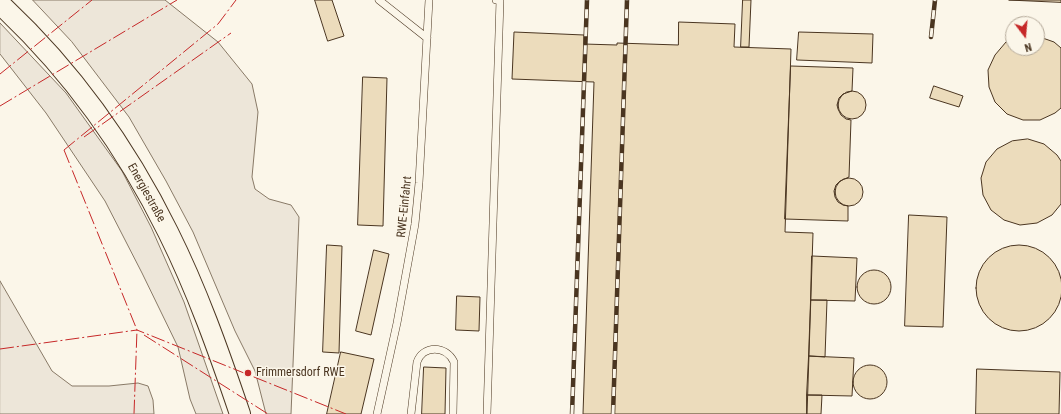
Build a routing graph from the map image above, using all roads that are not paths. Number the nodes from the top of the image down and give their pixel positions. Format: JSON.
{"nodes":[{"id":1,"x":379,"y":0,"type":"edge"},
{"id":2,"x":429,"y":0,"type":"edge"},
{"id":3,"x":496,"y":0,"type":"edge"},
{"id":4,"x":500,"y":0,"type":"edge"},
{"id":5,"x":0,"y":4,"type":"edge"},
{"id":6,"x":427,"y":38,"type":"junction"},
{"id":7,"x":240,"y":414,"type":"edge"},
{"id":8,"x":378,"y":414,"type":"edge"},
{"id":9,"x":411,"y":414,"type":"edge"},
{"id":10,"x":453,"y":414,"type":"edge"},
{"id":11,"x":487,"y":414,"type":"edge"}],
"edges":[{"from":1,"to":6,"type":"lane"},
{"from":2,"to":6,"type":"lane","name":"RWE-Einfahrt"},
{"from":3,"to":4,"type":"lane"},
{"from":4,"to":11,"type":"lane"},
{"from":5,"to":7,"type":"main road","name":"Energiestraße"},
{"from":6,"to":8,"type":"lane","name":"RWE-Einfahrt"},
{"from":9,"to":10,"type":"lane"}]}
